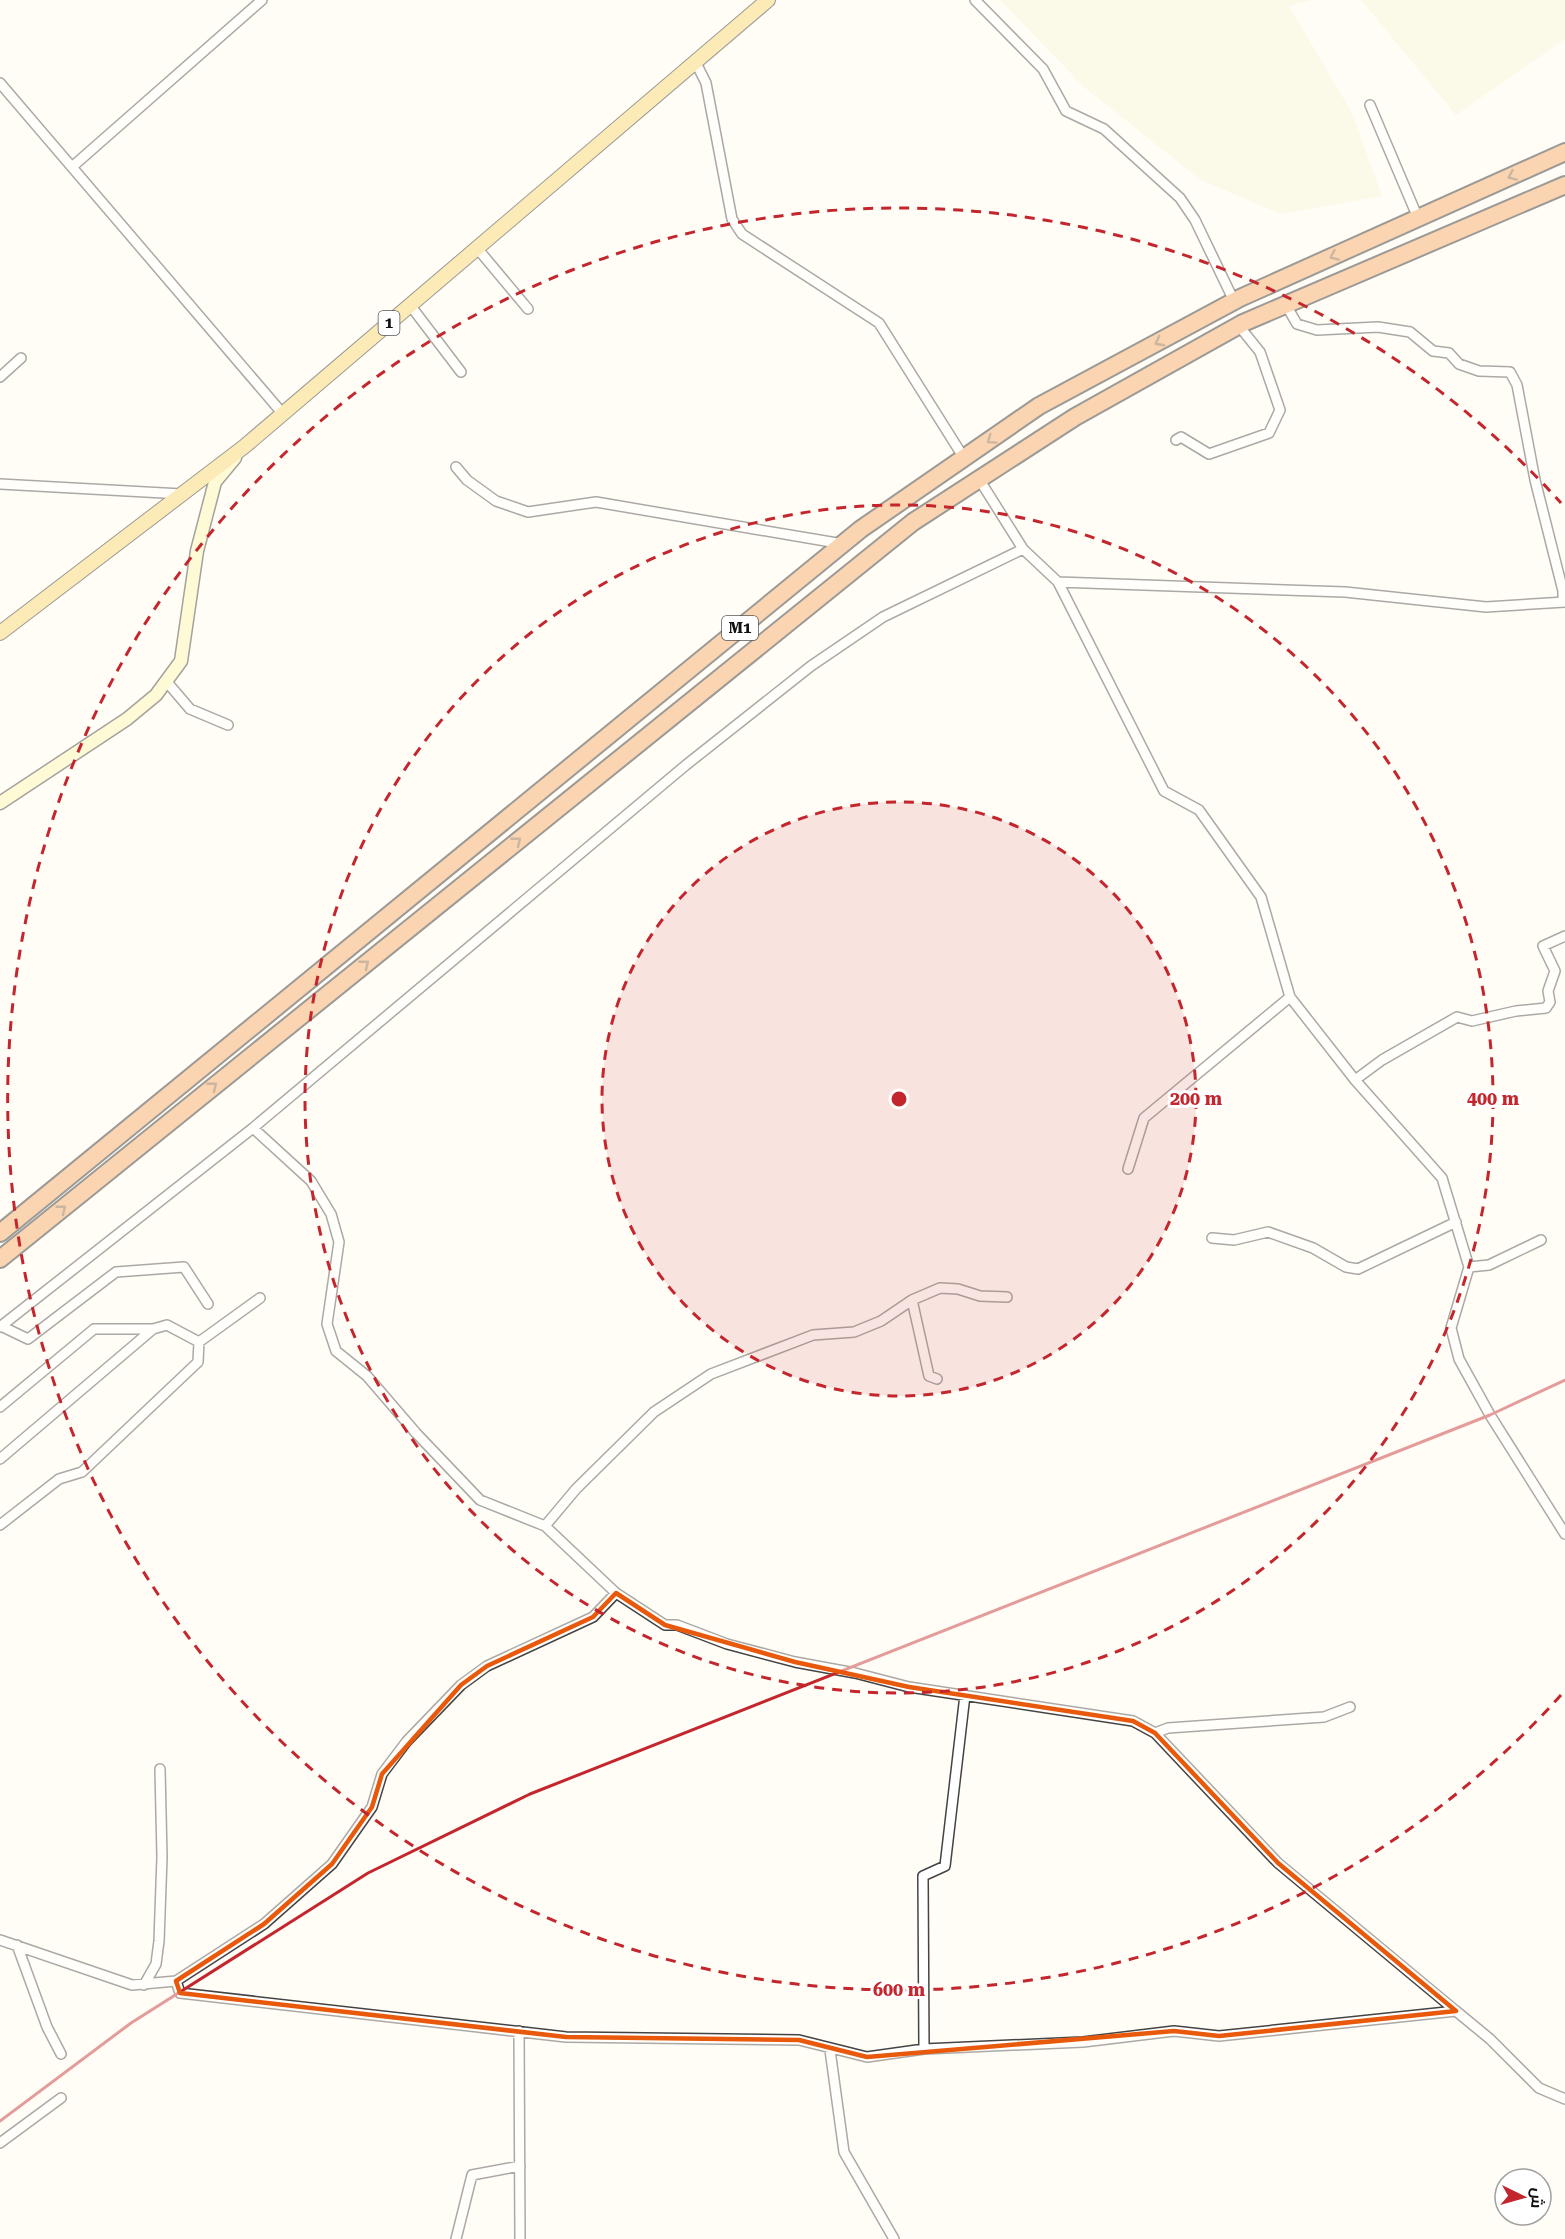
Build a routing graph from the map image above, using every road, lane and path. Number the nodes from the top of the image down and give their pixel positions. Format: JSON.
{"nodes":[{"id":1,"x":262,"y":0,"type":"edge"},
{"id":2,"x":768,"y":0,"type":"edge"},
{"id":3,"x":975,"y":0,"type":"edge"},
{"id":4,"x":695,"y":61,"type":"junction"},
{"id":5,"x":0,"y":83,"type":"edge"},
{"id":6,"x":1370,"y":105,"type":"dead end"},
{"id":7,"x":1565,"y":152,"type":"edge"},
{"id":8,"x":72,"y":167,"type":"junction"},
{"id":9,"x":1565,"y":185,"type":"edge"},
{"id":10,"x":1418,"y":218,"type":"junction"},
{"id":11,"x":477,"y":248,"type":"junction"},
{"id":12,"x":1234,"y":301,"type":"junction"},
{"id":13,"x":1286,"y":304,"type":"junction"},
{"id":14,"x":410,"y":305,"type":"junction"},
{"id":15,"x":528,"y":309,"type":"dead end"},
{"id":16,"x":1239,"y":326,"type":"junction"},
{"id":17,"x":21,"y":358,"type":"dead end"},
{"id":18,"x":461,"y":372,"type":"dead end"},
{"id":19,"x":0,"y":377,"type":"edge"},
{"id":20,"x":283,"y":414,"type":"junction"},
{"id":21,"x":1176,"y":440,"type":"dead end"},
{"id":22,"x":245,"y":446,"type":"junction"},
{"id":23,"x":964,"y":458,"type":"junction"},
{"id":24,"x":456,"y":467,"type":"dead end"},
{"id":25,"x":980,"y":479,"type":"junction"},
{"id":26,"x":0,"y":484,"type":"edge"},
{"id":27,"x":182,"y":494,"type":"junction"},
{"id":28,"x":843,"y":544,"type":"junction"},
{"id":29,"x":1023,"y":549,"type":"junction"},
{"id":30,"x":1058,"y":582,"type":"junction"},
{"id":31,"x":1564,"y":602,"type":"edge"},
{"id":32,"x":0,"y":633,"type":"edge"},
{"id":33,"x":166,"y":681,"type":"junction"},
{"id":34,"x":228,"y":725,"type":"dead end"},
{"id":35,"x":0,"y":803,"type":"edge"},
{"id":36,"x":1565,"y":936,"type":"edge"},
{"id":37,"x":1290,"y":997,"type":"junction"},
{"id":38,"x":1355,"y":1080,"type":"junction"},
{"id":39,"x":253,"y":1128,"type":"junction"},
{"id":40,"x":1128,"y":1169,"type":"dead end"},
{"id":41,"x":1456,"y":1222,"type":"junction"},
{"id":42,"x":0,"y":1233,"type":"edge"},
{"id":43,"x":30,"y":1234,"type":"junction"},
{"id":44,"x":1212,"y":1238,"type":"dead end"},
{"id":45,"x":1541,"y":1240,"type":"dead end"},
{"id":46,"x":0,"y":1259,"type":"edge"},
{"id":47,"x":1469,"y":1267,"type":"junction"},
{"id":48,"x":0,"y":1268,"type":"edge"},
{"id":49,"x":1007,"y":1297,"type":"dead end"},
{"id":50,"x":260,"y":1298,"type":"dead end"},
{"id":51,"x":912,"y":1300,"type":"junction"},
{"id":52,"x":208,"y":1304,"type":"dead end"},
{"id":53,"x":1,"y":1326,"type":"edge"},
{"id":54,"x":153,"y":1329,"type":"junction"},
{"id":55,"x":199,"y":1342,"type":"junction"},
{"id":56,"x":937,"y":1379,"type":"dead end"},
{"id":57,"x":0,"y":1407,"type":"edge"},
{"id":58,"x":0,"y":1459,"type":"edge"},
{"id":59,"x":0,"y":1525,"type":"edge"},
{"id":60,"x":545,"y":1526,"type":"junction"},
{"id":61,"x":1565,"y":1534,"type":"edge"},
{"id":62,"x":616,"y":1593,"type":"junction"},
{"id":63,"x":965,"y":1695,"type":"junction"},
{"id":64,"x":1350,"y":1707,"type":"dead end"},
{"id":65,"x":1155,"y":1733,"type":"junction"},
{"id":66,"x":160,"y":1769,"type":"dead end"},
{"id":67,"x":0,"y":1940,"type":"edge"},
{"id":68,"x":17,"y":1945,"type":"junction"},
{"id":69,"x":176,"y":1981,"type":"junction"},
{"id":70,"x":144,"y":1985,"type":"junction"},
{"id":71,"x":1456,"y":2011,"type":"junction"},
{"id":72,"x":519,"y":2031,"type":"junction"},
{"id":73,"x":924,"y":2049,"type":"junction"},
{"id":74,"x":830,"y":2050,"type":"junction"},
{"id":75,"x":61,"y":2054,"type":"dead end"},
{"id":76,"x":61,"y":2098,"type":"dead end"},
{"id":77,"x":1565,"y":2099,"type":"edge"},
{"id":78,"x":0,"y":2143,"type":"edge"},
{"id":79,"x":520,"y":2166,"type":"junction"},
{"id":80,"x":456,"y":2239,"type":"edge"},
{"id":81,"x":520,"y":2239,"type":"edge"},
{"id":82,"x":894,"y":2239,"type":"edge"}],
"edges":[{"from":1,"to":8,"type":"street"},
{"from":2,"to":4,"type":"main road","number":"1"},
{"from":3,"to":12,"type":"street"},
{"from":4,"to":11,"type":"main road","number":"1"},
{"from":4,"to":23,"type":"street"},
{"from":5,"to":8,"type":"street"},
{"from":6,"to":10,"type":"street"},
{"from":7,"to":10,"type":"highway","number":"M1","one_way":true},
{"from":8,"to":20,"type":"street"},
{"from":9,"to":13,"type":"highway","number":"M1"},
{"from":10,"to":12,"type":"highway","number":"M1","one_way":true},
{"from":11,"to":14,"type":"main road","number":"1"},
{"from":11,"to":15,"type":"street"},
{"from":12,"to":23,"type":"highway","number":"M1","one_way":true},
{"from":13,"to":16,"type":"highway","number":"M1"},
{"from":13,"to":31,"type":"street"},
{"from":14,"to":18,"type":"street"},
{"from":14,"to":20,"type":"main road","number":"1"},
{"from":16,"to":21,"type":"street"},
{"from":16,"to":25,"type":"highway","number":"M1"},
{"from":17,"to":19,"type":"street"},
{"from":20,"to":22,"type":"main road","number":"1"},
{"from":22,"to":27,"type":"main road","number":"1"},
{"from":22,"to":33,"type":"street"},
{"from":23,"to":28,"type":"highway","number":"M1"},
{"from":24,"to":28,"type":"street"},
{"from":25,"to":29,"type":"street"},
{"from":43,"to":25,"type":"highway","number":"M1","one_way":true},
{"from":26,"to":27,"type":"street"},
{"from":27,"to":32,"type":"main road","number":"1"},
{"from":28,"to":42,"type":"highway","number":"M1"},
{"from":29,"to":30,"type":"street"},
{"from":29,"to":39,"type":"street"},
{"from":30,"to":31,"type":"street"},
{"from":30,"to":37,"type":"street"},
{"from":33,"to":34,"type":"street"},
{"from":33,"to":35,"type":"street"},
{"from":36,"to":38,"type":"street"},
{"from":37,"to":38,"type":"street"},
{"from":37,"to":40,"type":"street"},
{"from":38,"to":41,"type":"street"},
{"from":39,"to":53,"type":"street"},
{"from":39,"to":60,"type":"street"},
{"from":41,"to":44,"type":"street"},
{"from":41,"to":47,"type":"street"},
{"from":43,"to":46,"type":"highway","number":"M1"},
{"from":43,"to":48,"type":"highway"},
{"from":45,"to":47,"type":"street"},
{"from":47,"to":61,"type":"street"},
{"from":49,"to":51,"type":"street"},
{"from":50,"to":55,"type":"street"},
{"from":51,"to":56,"type":"street"},
{"from":51,"to":60,"type":"street"},
{"from":52,"to":53,"type":"street"},
{"from":54,"to":55,"type":"street"},
{"from":54,"to":57,"type":"street"},
{"from":54,"to":58,"type":"street"},
{"from":55,"to":59,"type":"street"},
{"from":60,"to":62,"type":"street"},
{"from":62,"to":63,"type":"street"},
{"from":62,"to":69,"type":"street"},
{"from":63,"to":65,"type":"street"},
{"from":63,"to":73,"type":"street"},
{"from":64,"to":65,"type":"street"},
{"from":65,"to":71,"type":"street"},
{"from":66,"to":70,"type":"street"},
{"from":67,"to":68,"type":"street"},
{"from":68,"to":70,"type":"street"},
{"from":68,"to":75,"type":"street"},
{"from":69,"to":70,"type":"street"},
{"from":69,"to":72,"type":"street"},
{"from":71,"to":73,"type":"street"},
{"from":71,"to":77,"type":"street"},
{"from":72,"to":74,"type":"street"},
{"from":72,"to":79,"type":"street"},
{"from":73,"to":74,"type":"street"},
{"from":74,"to":82,"type":"street"},
{"from":76,"to":78,"type":"street"},
{"from":79,"to":80,"type":"street"},
{"from":79,"to":81,"type":"street"}]}
